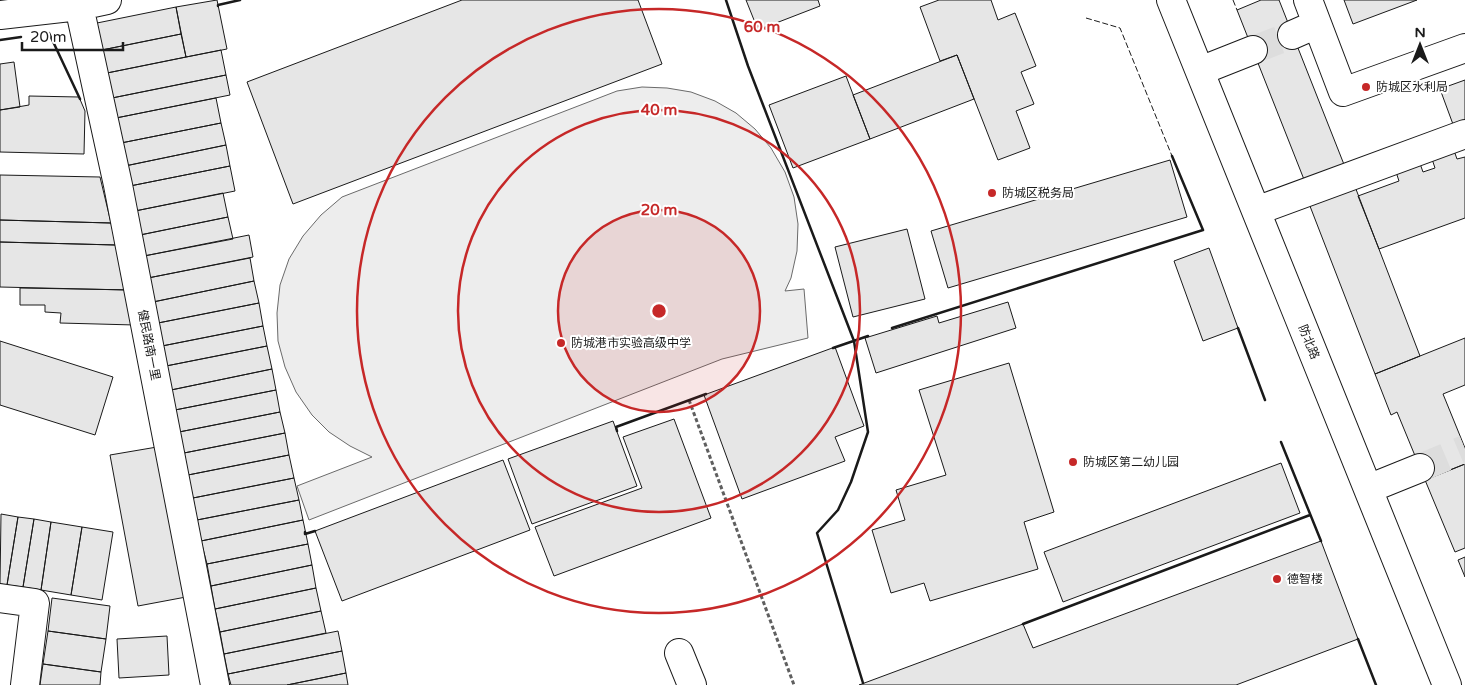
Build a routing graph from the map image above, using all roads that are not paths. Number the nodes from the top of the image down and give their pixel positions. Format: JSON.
{"nodes":[{"id":1,"x":107,"y":0,"type":"edge"},
{"id":2,"x":1171,"y":0,"type":"edge"},
{"id":3,"x":76,"y":3,"type":"edge"},
{"id":4,"x":1313,"y":12,"type":"edge"},
{"id":5,"x":0,"y":15,"type":"edge"},
{"id":6,"x":1292,"y":35,"type":"tunnel mouth"},
{"id":7,"x":1465,"y":48,"type":"edge"},
{"id":8,"x":1253,"y":50,"type":"tunnel mouth"},
{"id":9,"x":1200,"y":71,"type":"junction"},
{"id":10,"x":1465,"y":134,"type":"edge"},
{"id":11,"x":1256,"y":211,"type":"junction"},
{"id":12,"x":1420,"y":468,"type":"tunnel mouth"},
{"id":13,"x":1368,"y":489,"type":"junction"},
{"id":14,"x":0,"y":598,"type":"edge"},
{"id":15,"x":679,"y":652,"type":"dead end"},
{"id":16,"x":25,"y":685,"type":"edge"},
{"id":17,"x":215,"y":685,"type":"edge"},
{"id":18,"x":692,"y":685,"type":"edge"},
{"id":19,"x":1447,"y":685,"type":"edge"}],
"edges":[{"from":1,"to":3,"type":"street"},
{"from":2,"to":9,"type":"street","name":"防北路"},
{"from":3,"to":5,"type":"street"},
{"from":3,"to":17,"type":"street","name":"健民路南一里"},
{"from":4,"to":6,"type":"street"},
{"from":4,"to":7,"type":"street"},
{"from":8,"to":9,"type":"street"},
{"from":9,"to":11,"type":"street","name":"防北路"},
{"from":10,"to":11,"type":"street"},
{"from":11,"to":13,"type":"street","name":"防北路"},
{"from":12,"to":13,"type":"street"},
{"from":13,"to":19,"type":"street","name":"防北路"},
{"from":14,"to":16,"type":"street"},
{"from":15,"to":18,"type":"street"}]}
